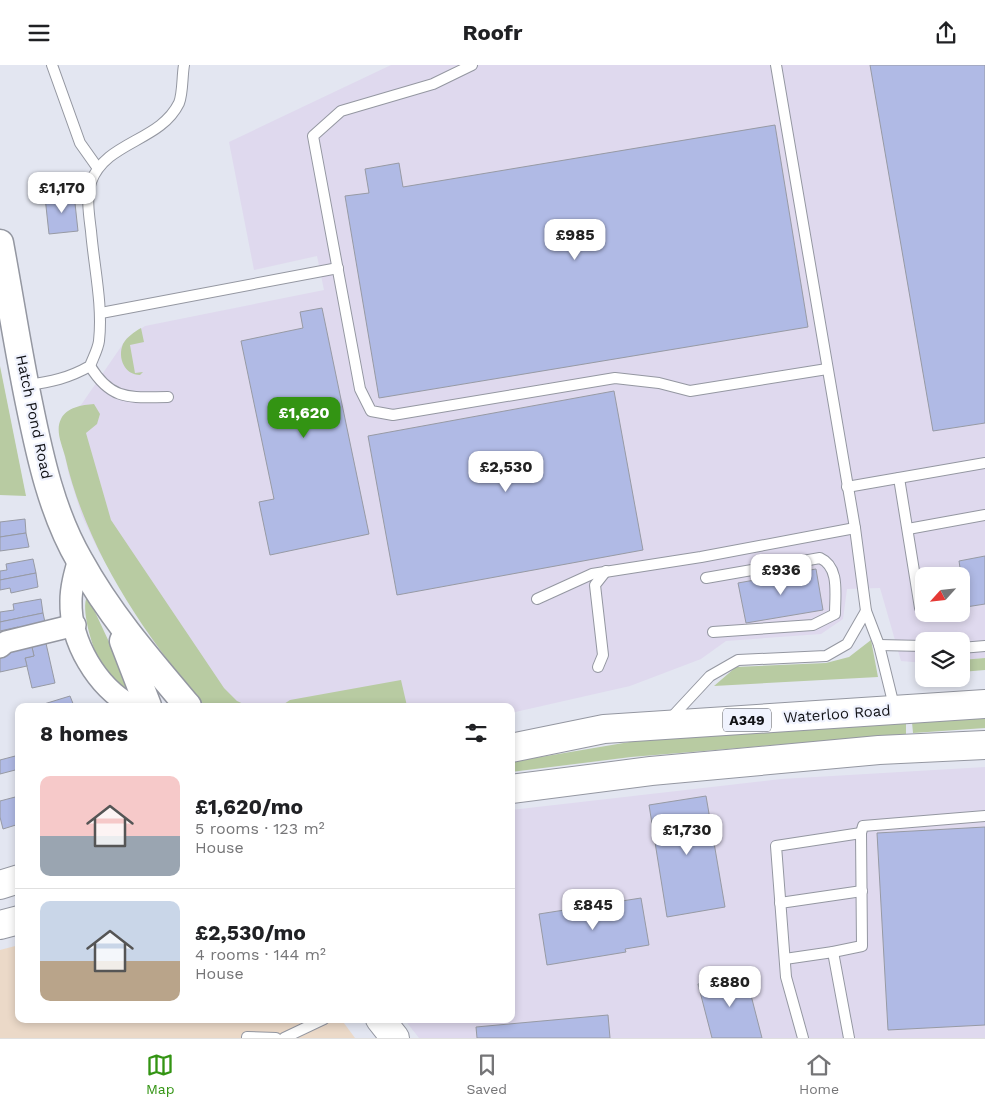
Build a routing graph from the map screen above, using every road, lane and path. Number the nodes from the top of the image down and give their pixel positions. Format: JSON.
{"nodes":[{"id":1,"x":52,"y":65,"type":"edge"},
{"id":2,"x":184,"y":65,"type":"edge"},
{"id":3,"x":472,"y":65,"type":"edge"},
{"id":4,"x":776,"y":65,"type":"edge"},
{"id":5,"x":97,"y":167,"type":"junction"},
{"id":6,"x":0,"y":243,"type":"edge"},
{"id":7,"x":338,"y":268,"type":"junction"},
{"id":8,"x":100,"y":313,"type":"junction"},
{"id":9,"x":90,"y":366,"type":"junction"},
{"id":10,"x":827,"y":369,"type":"junction"},
{"id":11,"x":26,"y":385,"type":"junction"},
{"id":12,"x":168,"y":397,"type":"dead end"},
{"id":13,"x":985,"y":463,"type":"edge"},
{"id":14,"x":899,"y":478,"type":"junction"},
{"id":15,"x":848,"y":487,"type":"junction"},
{"id":16,"x":985,"y":515,"type":"edge"},
{"id":17,"x":855,"y":528,"type":"junction"},
{"id":18,"x":908,"y":529,"type":"junction"},
{"id":19,"x":78,"y":559,"type":"junction"},
{"id":20,"x":606,"y":571,"type":"junction"},
{"id":21,"x":915,"y":575,"type":"edge"},
{"id":22,"x":706,"y":578,"type":"dead end"},
{"id":23,"x":93,"y":583,"type":"junction"},
{"id":24,"x":537,"y":599,"type":"dead end"},
{"id":25,"x":866,"y":611,"type":"junction"},
{"id":26,"x":75,"y":625,"type":"junction"},
{"id":27,"x":713,"y":632,"type":"dead end"},
{"id":28,"x":879,"y":645,"type":"junction"},
{"id":29,"x":915,"y":646,"type":"edge"},
{"id":30,"x":985,"y":646,"type":"edge"},
{"id":31,"x":0,"y":647,"type":"edge"},
{"id":32,"x":970,"y":647,"type":"edge"},
{"id":33,"x":128,"y":652,"type":"junction"},
{"id":34,"x":598,"y":667,"type":"dead end"},
{"id":35,"x":128,"y":703,"type":"edge"},
{"id":36,"x":147,"y":703,"type":"edge"},
{"id":37,"x":168,"y":703,"type":"edge"},
{"id":38,"x":185,"y":703,"type":"edge"},
{"id":39,"x":985,"y":704,"type":"edge"},
{"id":40,"x":896,"y":711,"type":"junction"},
{"id":41,"x":664,"y":725,"type":"junction"},
{"id":42,"x":985,"y":745,"type":"edge"},
{"id":43,"x":515,"y":747,"type":"edge"},
{"id":44,"x":515,"y":788,"type":"edge"},
{"id":45,"x":985,"y":816,"type":"edge"},
{"id":46,"x":861,"y":833,"type":"junction"},
{"id":47,"x":15,"y":880,"type":"edge"},
{"id":48,"x":0,"y":885,"type":"edge"},
{"id":49,"x":862,"y":891,"type":"junction"},
{"id":50,"x":780,"y":903,"type":"junction"},
{"id":51,"x":15,"y":921,"type":"edge"},
{"id":52,"x":0,"y":925,"type":"edge"},
{"id":53,"x":833,"y":952,"type":"junction"},
{"id":54,"x":785,"y":959,"type":"junction"},
{"id":55,"x":316,"y":1023,"type":"edge"},
{"id":56,"x":383,"y":1023,"type":"edge"},
{"id":57,"x":247,"y":1037,"type":"edge"},
{"id":58,"x":276,"y":1038,"type":"edge"},
{"id":59,"x":284,"y":1038,"type":"edge"},
{"id":60,"x":395,"y":1038,"type":"edge"},
{"id":61,"x":803,"y":1038,"type":"edge"},
{"id":62,"x":849,"y":1038,"type":"edge"}],
"edges":[{"from":1,"to":5,"type":"lane"},
{"from":2,"to":5,"type":"lane"},
{"from":3,"to":7,"type":"lane"},
{"from":4,"to":10,"type":"lane"},
{"from":5,"to":8,"type":"lane"},
{"from":6,"to":11,"type":"street","name":"Hatch Pond Road"},
{"from":7,"to":8,"type":"lane"},
{"from":7,"to":10,"type":"lane"},
{"from":8,"to":9,"type":"lane"},
{"from":9,"to":11,"type":"lane"},
{"from":9,"to":12,"type":"lane"},
{"from":10,"to":15,"type":"lane"},
{"from":11,"to":19,"type":"street","name":"Hatch Pond Road"},
{"from":13,"to":14,"type":"lane"},
{"from":14,"to":15,"type":"lane"},
{"from":14,"to":18,"type":"lane"},
{"from":15,"to":17,"type":"lane"},
{"from":16,"to":18,"type":"lane"},
{"from":17,"to":20,"type":"lane"},
{"from":17,"to":25,"type":"lane"},
{"from":18,"to":21,"type":"lane"},
{"from":19,"to":23,"type":"street","name":"Hatch Pond Road"},
{"from":19,"to":26,"type":"street"},
{"from":20,"to":24,"type":"lane"},
{"from":20,"to":34,"type":"lane"},
{"from":22,"to":27,"type":"lane"},
{"from":23,"to":33,"type":"street"},
{"from":23,"to":38,"type":"street"},
{"from":25,"to":28,"type":"lane"},
{"from":25,"to":41,"type":"lane"},
{"from":26,"to":31,"type":"street"},
{"from":26,"to":35,"type":"street"},
{"from":28,"to":29,"type":"lane"},
{"from":28,"to":40,"type":"lane"},
{"from":30,"to":32,"type":"lane"},
{"from":33,"to":36,"type":"street"},
{"from":33,"to":37,"type":"street"},
{"from":39,"to":40,"type":"main road","name":"Waterloo Road","number":"A349"},
{"from":40,"to":41,"type":"main road","name":"Waterloo Road","number":"A349"},
{"from":41,"to":43,"type":"main road","name":"Waterloo Road","number":"A349"},
{"from":42,"to":44,"type":"main road"},
{"from":45,"to":46,"type":"lane"},
{"from":46,"to":49,"type":"lane"},
{"from":46,"to":50,"type":"lane"},
{"from":47,"to":48,"type":"main road"},
{"from":49,"to":50,"type":"lane"},
{"from":49,"to":53,"type":"lane"},
{"from":50,"to":54,"type":"lane"},
{"from":51,"to":52,"type":"main road"},
{"from":53,"to":54,"type":"lane"},
{"from":53,"to":62,"type":"lane"},
{"from":54,"to":61,"type":"lane"},
{"from":55,"to":59,"type":"lane"},
{"from":56,"to":60,"type":"main road"},
{"from":57,"to":58,"type":"lane"}]}
